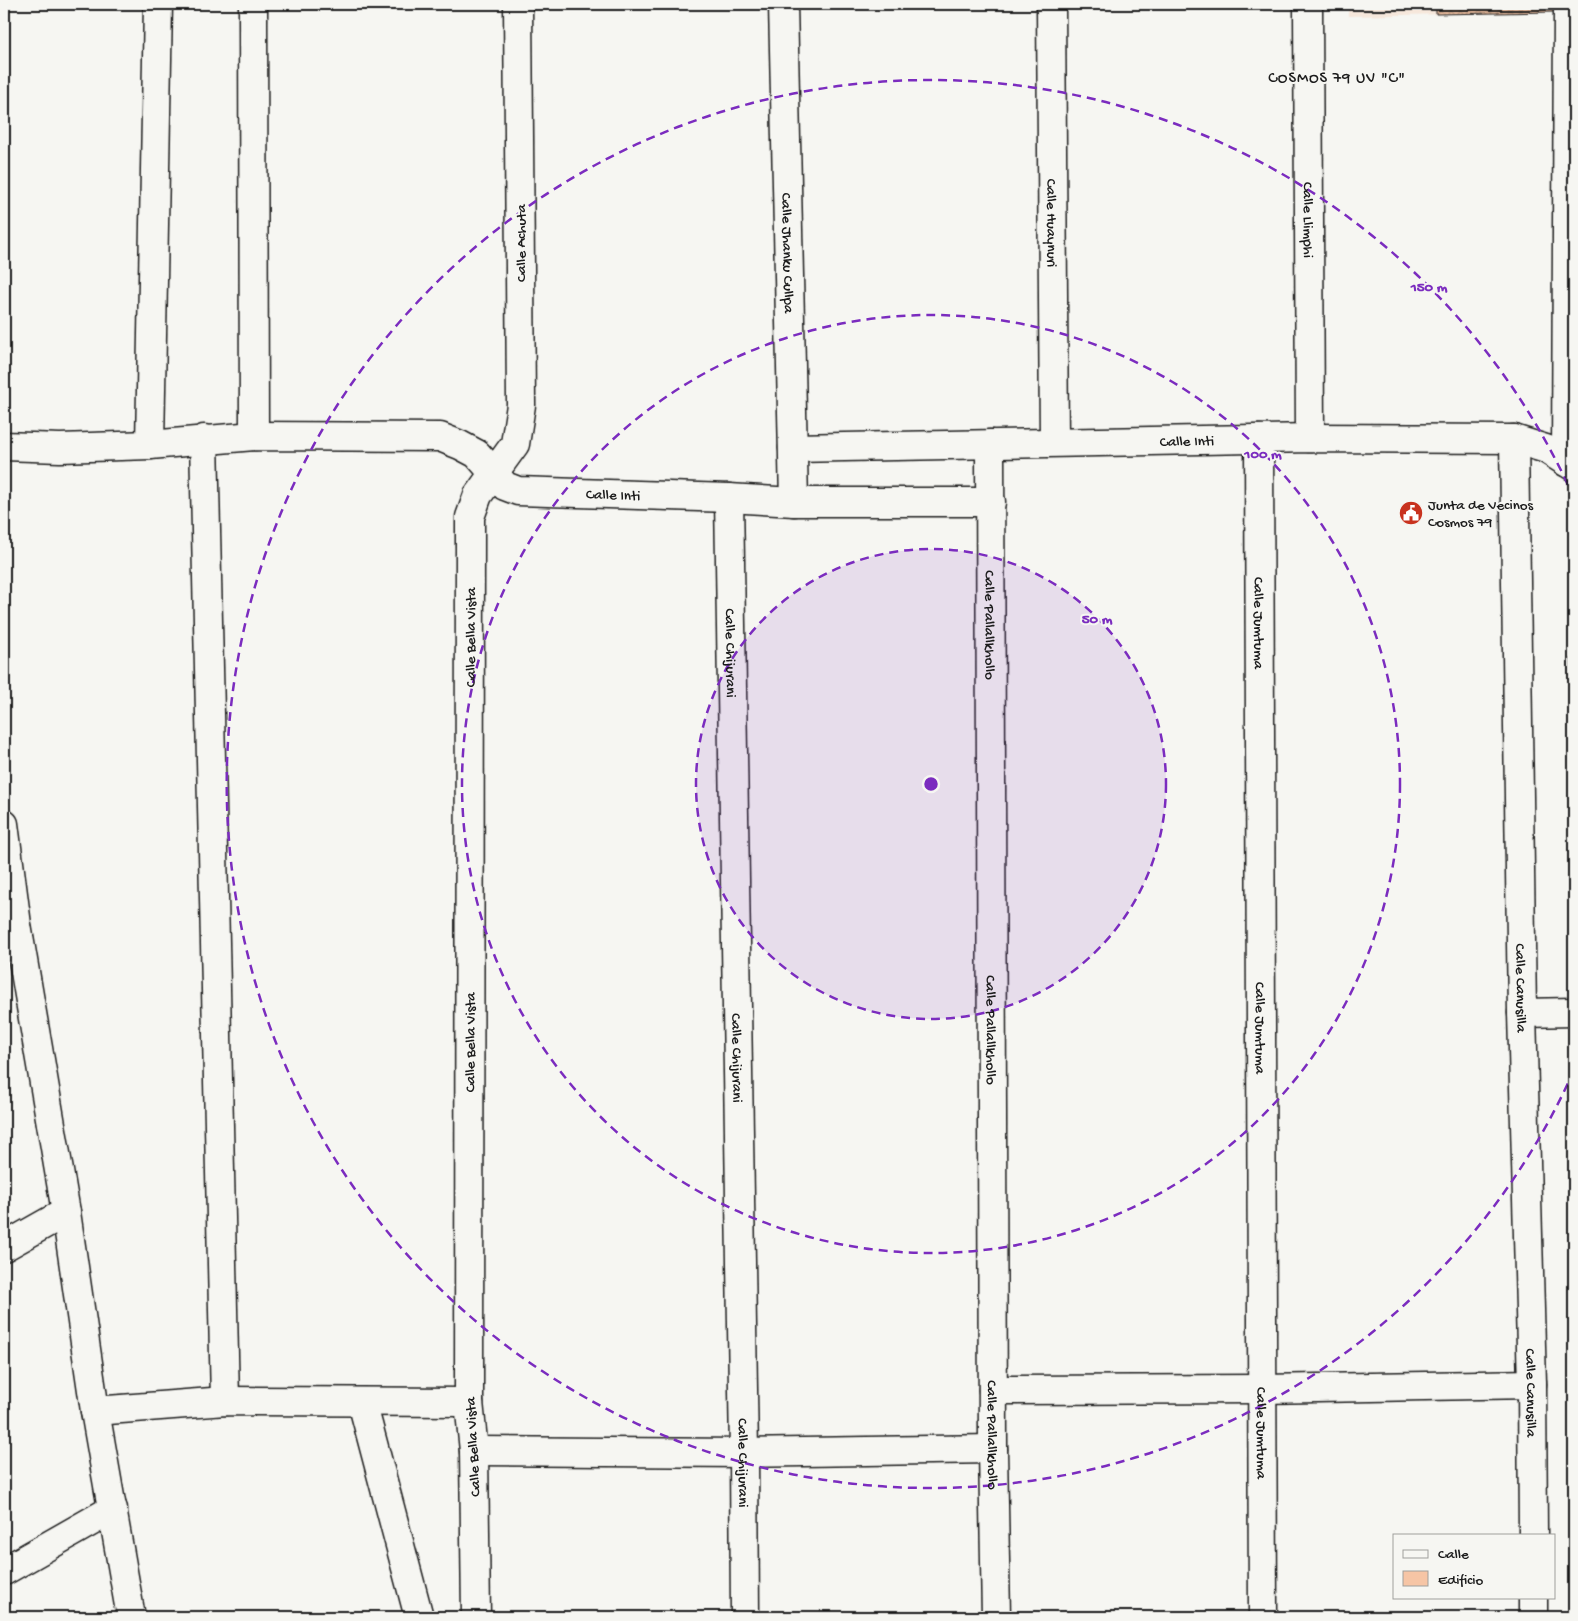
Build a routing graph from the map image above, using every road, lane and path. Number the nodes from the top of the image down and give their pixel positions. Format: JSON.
{"nodes":[{"id":1,"x":158,"y":4,"type":"edge"},
{"id":2,"x":253,"y":4,"type":"edge"},
{"id":3,"x":518,"y":4,"type":"edge"},
{"id":4,"x":783,"y":4,"type":"edge"},
{"id":5,"x":1051,"y":4,"type":"edge"},
{"id":6,"x":1308,"y":4,"type":"edge"},
{"id":7,"x":1568,"y":4,"type":"edge"},
{"id":8,"x":254,"y":436,"type":"junction"},
{"id":9,"x":1310,"y":438,"type":"junction"},
{"id":10,"x":204,"y":439,"type":"junction"},
{"id":11,"x":1259,"y":439,"type":"junction"},
{"id":12,"x":1514,"y":439,"type":"junction"},
{"id":13,"x":1054,"y":442,"type":"junction"},
{"id":14,"x":990,"y":444,"type":"junction"},
{"id":15,"x":150,"y":445,"type":"junction"},
{"id":16,"x":4,"y":446,"type":"edge"},
{"id":17,"x":793,"y":448,"type":"junction"},
{"id":18,"x":1570,"y":465,"type":"edge"},
{"id":19,"x":494,"y":474,"type":"junction"},
{"id":20,"x":729,"y":498,"type":"junction"},
{"id":21,"x":794,"y":502,"type":"junction"},
{"id":22,"x":991,"y":502,"type":"junction"},
{"id":23,"x":4,"y":824,"type":"edge"},
{"id":24,"x":10,"y":929,"type":"edge"},
{"id":25,"x":1574,"y":1012,"type":"edge"},
{"id":26,"x":1522,"y":1013,"type":"junction"},
{"id":27,"x":66,"y":1212,"type":"junction"},
{"id":28,"x":4,"y":1247,"type":"edge"},
{"id":29,"x":1532,"y":1384,"type":"junction"},
{"id":30,"x":1262,"y":1389,"type":"junction"},
{"id":31,"x":993,"y":1390,"type":"junction"},
{"id":32,"x":225,"y":1402,"type":"junction"},
{"id":33,"x":362,"y":1402,"type":"junction"},
{"id":34,"x":469,"y":1402,"type":"junction"},
{"id":35,"x":95,"y":1411,"type":"junction"},
{"id":36,"x":993,"y":1449,"type":"junction"},
{"id":37,"x":474,"y":1451,"type":"junction"},
{"id":38,"x":744,"y":1453,"type":"junction"},
{"id":39,"x":113,"y":1510,"type":"junction"},
{"id":40,"x":1532,"y":1534,"type":"edge"},
{"id":41,"x":4,"y":1571,"type":"edge"},
{"id":42,"x":1533,"y":1598,"type":"edge"},
{"id":43,"x":131,"y":1617,"type":"edge"},
{"id":44,"x":418,"y":1617,"type":"edge"},
{"id":45,"x":476,"y":1617,"type":"edge"},
{"id":46,"x":745,"y":1617,"type":"edge"},
{"id":47,"x":996,"y":1617,"type":"edge"},
{"id":48,"x":1263,"y":1617,"type":"edge"},
{"id":49,"x":1533,"y":1617,"type":"edge"}],
"edges":[{"from":1,"to":15,"type":"street"},
{"from":2,"to":8,"type":"street"},
{"from":3,"to":19,"type":"street","name":"Calle Achuta"},
{"from":4,"to":17,"type":"street","name":"Calle Jhanku Cullpa"},
{"from":5,"to":13,"type":"street","name":"Calle Huaynuri"},
{"from":6,"to":9,"type":"street","name":"Calle Llimphi"},
{"from":7,"to":18,"type":"street"},
{"from":8,"to":10,"type":"street","name":"Calle Inti"},
{"from":8,"to":19,"type":"street","name":"Calle Inti"},
{"from":9,"to":11,"type":"street","name":"Calle Inti"},
{"from":9,"to":12,"type":"street","name":"Calle Inti"},
{"from":10,"to":15,"type":"street","name":"Calle Inti"},
{"from":10,"to":32,"type":"street"},
{"from":11,"to":13,"type":"street","name":"Calle Inti"},
{"from":11,"to":30,"type":"street","name":"Calle Jumtuma"},
{"from":12,"to":18,"type":"street","name":"Calle Inti"},
{"from":12,"to":26,"type":"street","name":"Calle Canusilla"},
{"from":13,"to":14,"type":"street","name":"Calle Inti"},
{"from":14,"to":17,"type":"street","name":"Calle Inti"},
{"from":14,"to":22,"type":"street","name":"Calle Pallallkhollo"},
{"from":15,"to":16,"type":"street","name":"Calle Inti"},
{"from":17,"to":21,"type":"street","name":"Calle Jhanku Cullpa"},
{"from":19,"to":20,"type":"street","name":"Calle Inti"},
{"from":19,"to":34,"type":"street","name":"Calle Bella Vista"},
{"from":20,"to":21,"type":"street","name":"Calle Inti"},
{"from":20,"to":38,"type":"street","name":"Calle Chijurani"},
{"from":21,"to":22,"type":"street","name":"Calle Inti"},
{"from":22,"to":31,"type":"street","name":"Calle Pallallkhollo"},
{"from":23,"to":24,"type":"street"},
{"from":24,"to":27,"type":"street"},
{"from":25,"to":26,"type":"street"},
{"from":26,"to":29,"type":"street","name":"Calle Canusilla"},
{"from":27,"to":28,"type":"street"},
{"from":27,"to":35,"type":"street"},
{"from":29,"to":30,"type":"street"},
{"from":29,"to":40,"type":"street","name":"Calle Canusilla"},
{"from":30,"to":31,"type":"street"},
{"from":30,"to":48,"type":"street","name":"Calle Jumtuma"},
{"from":31,"to":36,"type":"street","name":"Calle Pallallkhollo"},
{"from":32,"to":33,"type":"street"},
{"from":32,"to":35,"type":"street"},
{"from":33,"to":34,"type":"street"},
{"from":33,"to":44,"type":"street"},
{"from":34,"to":37,"type":"street","name":"Calle Bella Vista"},
{"from":35,"to":39,"type":"street"},
{"from":36,"to":38,"type":"street"},
{"from":36,"to":47,"type":"street","name":"Calle Pallallkhollo"},
{"from":37,"to":38,"type":"street"},
{"from":37,"to":45,"type":"street","name":"Calle Bella Vista"},
{"from":38,"to":46,"type":"street","name":"Calle Chijurani"},
{"from":39,"to":41,"type":"street"},
{"from":39,"to":43,"type":"street"},
{"from":42,"to":49,"type":"street"}]}
